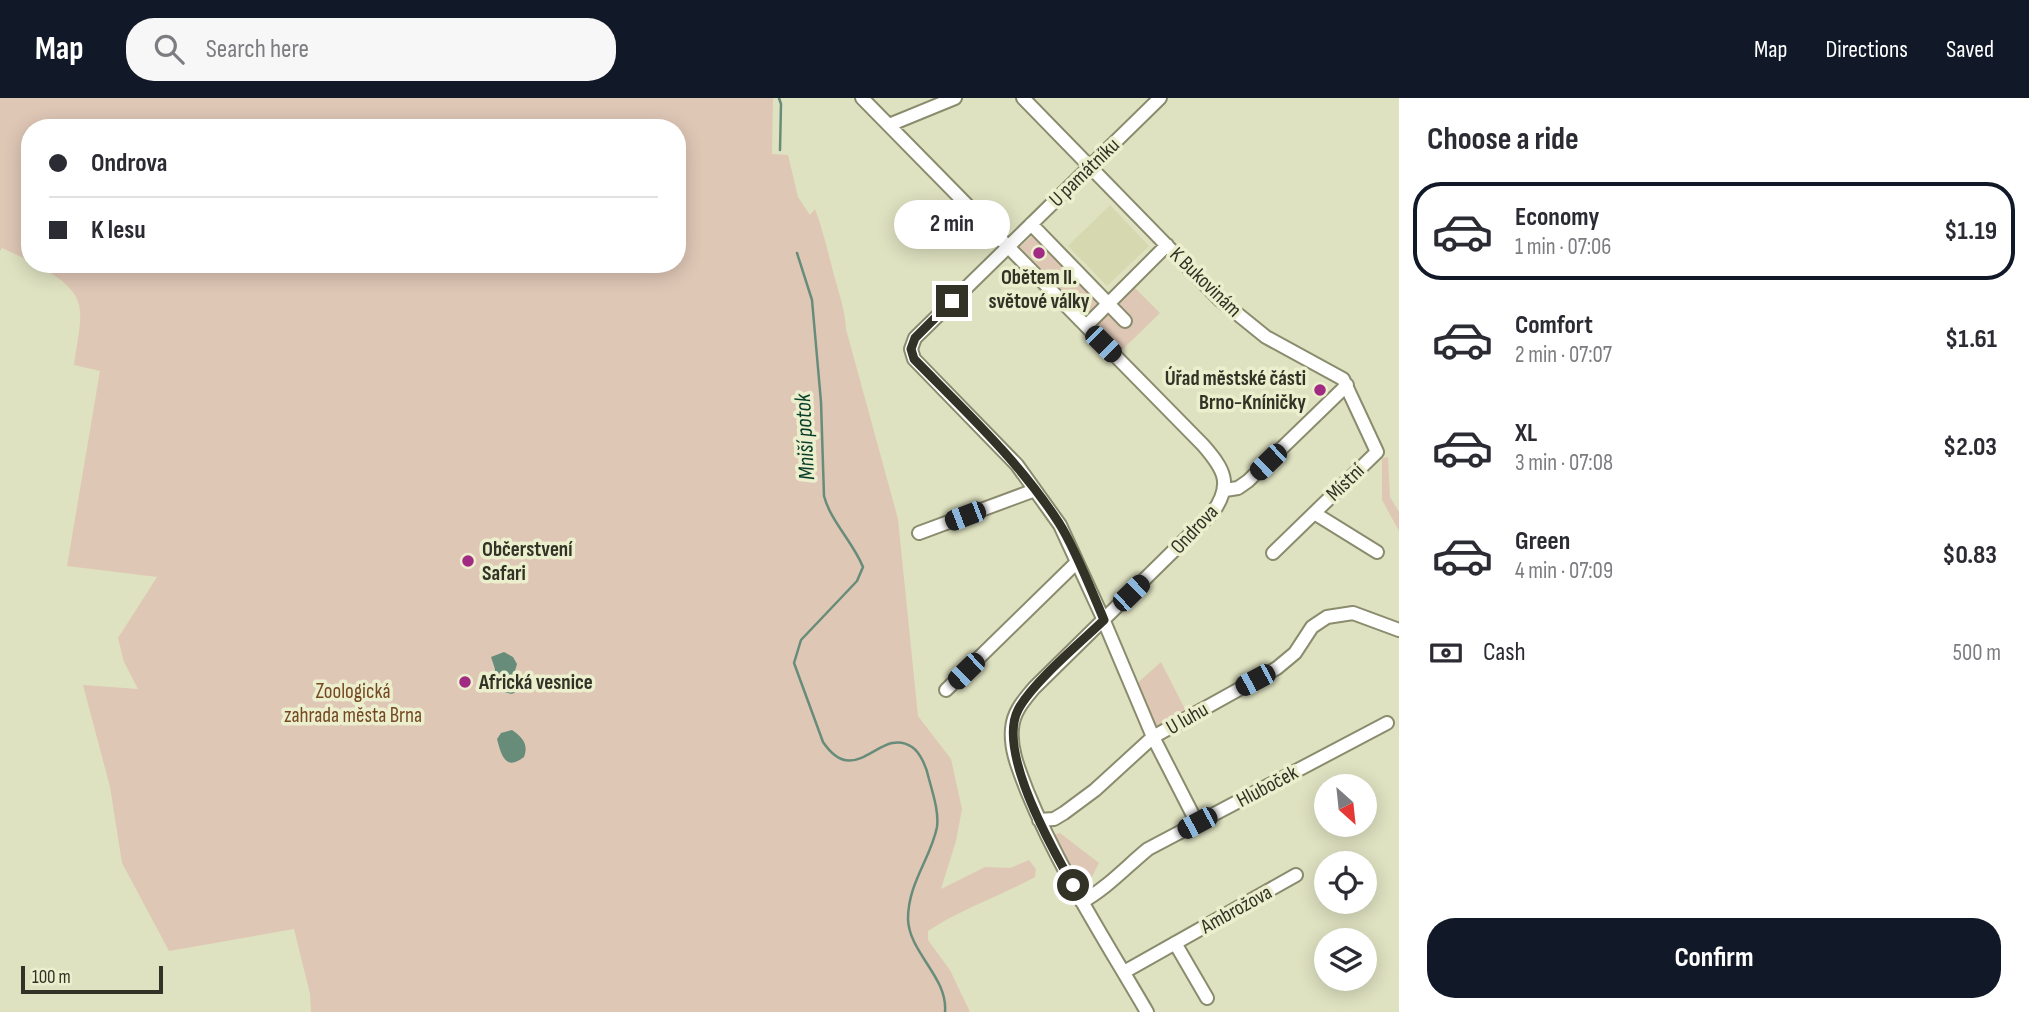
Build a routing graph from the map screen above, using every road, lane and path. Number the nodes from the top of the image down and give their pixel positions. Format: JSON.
{"nodes":[{"id":1,"x":862,"y":98,"type":"edge"},
{"id":2,"x":955,"y":98,"type":"edge"},
{"id":3,"x":1023,"y":98,"type":"edge"},
{"id":4,"x":1160,"y":98,"type":"edge"},
{"id":5,"x":889,"y":125,"type":"junction"},
{"id":6,"x":1091,"y":167,"type":"junction"},
{"id":7,"x":1031,"y":224,"type":"junction"},
{"id":8,"x":1167,"y":245,"type":"junction"},
{"id":9,"x":1008,"y":246,"type":"junction"},
{"id":10,"x":1108,"y":304,"type":"junction"},
{"id":11,"x":1125,"y":321,"type":"dead end"},
{"id":12,"x":1086,"y":326,"type":"junction"},
{"id":13,"x":1347,"y":385,"type":"junction"},
{"id":14,"x":1035,"y":490,"type":"junction"},
{"id":15,"x":1225,"y":491,"type":"junction"},
{"id":16,"x":1314,"y":513,"type":"junction"},
{"id":17,"x":919,"y":533,"type":"dead end"},
{"id":18,"x":1377,"y":552,"type":"dead end"},
{"id":19,"x":1273,"y":553,"type":"dead end"},
{"id":20,"x":1077,"y":562,"type":"junction"},
{"id":21,"x":1104,"y":620,"type":"junction"},
{"id":22,"x":1399,"y":630,"type":"edge"},
{"id":23,"x":946,"y":690,"type":"dead end"},
{"id":24,"x":1387,"y":723,"type":"dead end"},
{"id":25,"x":1153,"y":737,"type":"junction"},
{"id":26,"x":1039,"y":820,"type":"junction"},
{"id":27,"x":1197,"y":823,"type":"junction"},
{"id":28,"x":1296,"y":875,"type":"dead end"},
{"id":29,"x":1082,"y":902,"type":"junction"},
{"id":30,"x":1175,"y":943,"type":"junction"},
{"id":31,"x":1124,"y":972,"type":"junction"},
{"id":32,"x":1207,"y":998,"type":"dead end"},
{"id":33,"x":1147,"y":1012,"type":"edge"}],
"edges":[{"from":1,"to":5,"type":"street","name":"Ondrova"},
{"from":2,"to":5,"type":"street"},
{"from":3,"to":6,"type":"street","name":"K Bukovinám"},
{"from":4,"to":6,"type":"street","name":"U památníku"},
{"from":5,"to":9,"type":"street","name":"Ondrova"},
{"from":6,"to":7,"type":"street","name":"U památníku"},
{"from":6,"to":8,"type":"street","name":"K Bukovinám"},
{"from":7,"to":9,"type":"street","name":"U památníku"},
{"from":7,"to":10,"type":"street"},
{"from":8,"to":10,"type":"street"},
{"from":8,"to":13,"type":"street","name":"K Bukovinám"},
{"from":9,"to":12,"type":"street","name":"Ondrova"},
{"from":9,"to":14,"type":"street","name":"U památníku"},
{"from":10,"to":11,"type":"street"},
{"from":10,"to":12,"type":"street"},
{"from":12,"to":15,"type":"street","name":"Ondrova"},
{"from":13,"to":15,"type":"street"},
{"from":13,"to":16,"type":"street","name":"Místní"},
{"from":14,"to":17,"type":"street"},
{"from":14,"to":20,"type":"street"},
{"from":15,"to":21,"type":"street","name":"Ondrova"},
{"from":16,"to":18,"type":"street","name":"Místní"},
{"from":16,"to":19,"type":"street","name":"Místní"},
{"from":20,"to":21,"type":"street"},
{"from":20,"to":23,"type":"street"},
{"from":21,"to":25,"type":"street"},
{"from":21,"to":26,"type":"street","name":"Ondrova"},
{"from":22,"to":25,"type":"street","name":"U luhu"},
{"from":24,"to":27,"type":"street","name":"Hluboček"},
{"from":25,"to":26,"type":"street","name":"U luhu"},
{"from":25,"to":27,"type":"street"},
{"from":26,"to":29,"type":"street","name":"Ondrova"},
{"from":27,"to":29,"type":"street","name":"Hluboček"},
{"from":28,"to":30,"type":"street","name":"Ambrožova"},
{"from":29,"to":31,"type":"street","name":"Ondrova"},
{"from":30,"to":31,"type":"street","name":"Ambrožova"},
{"from":30,"to":32,"type":"street","name":"Ambrožova"},
{"from":31,"to":33,"type":"street","name":"Ondrova"}]}
